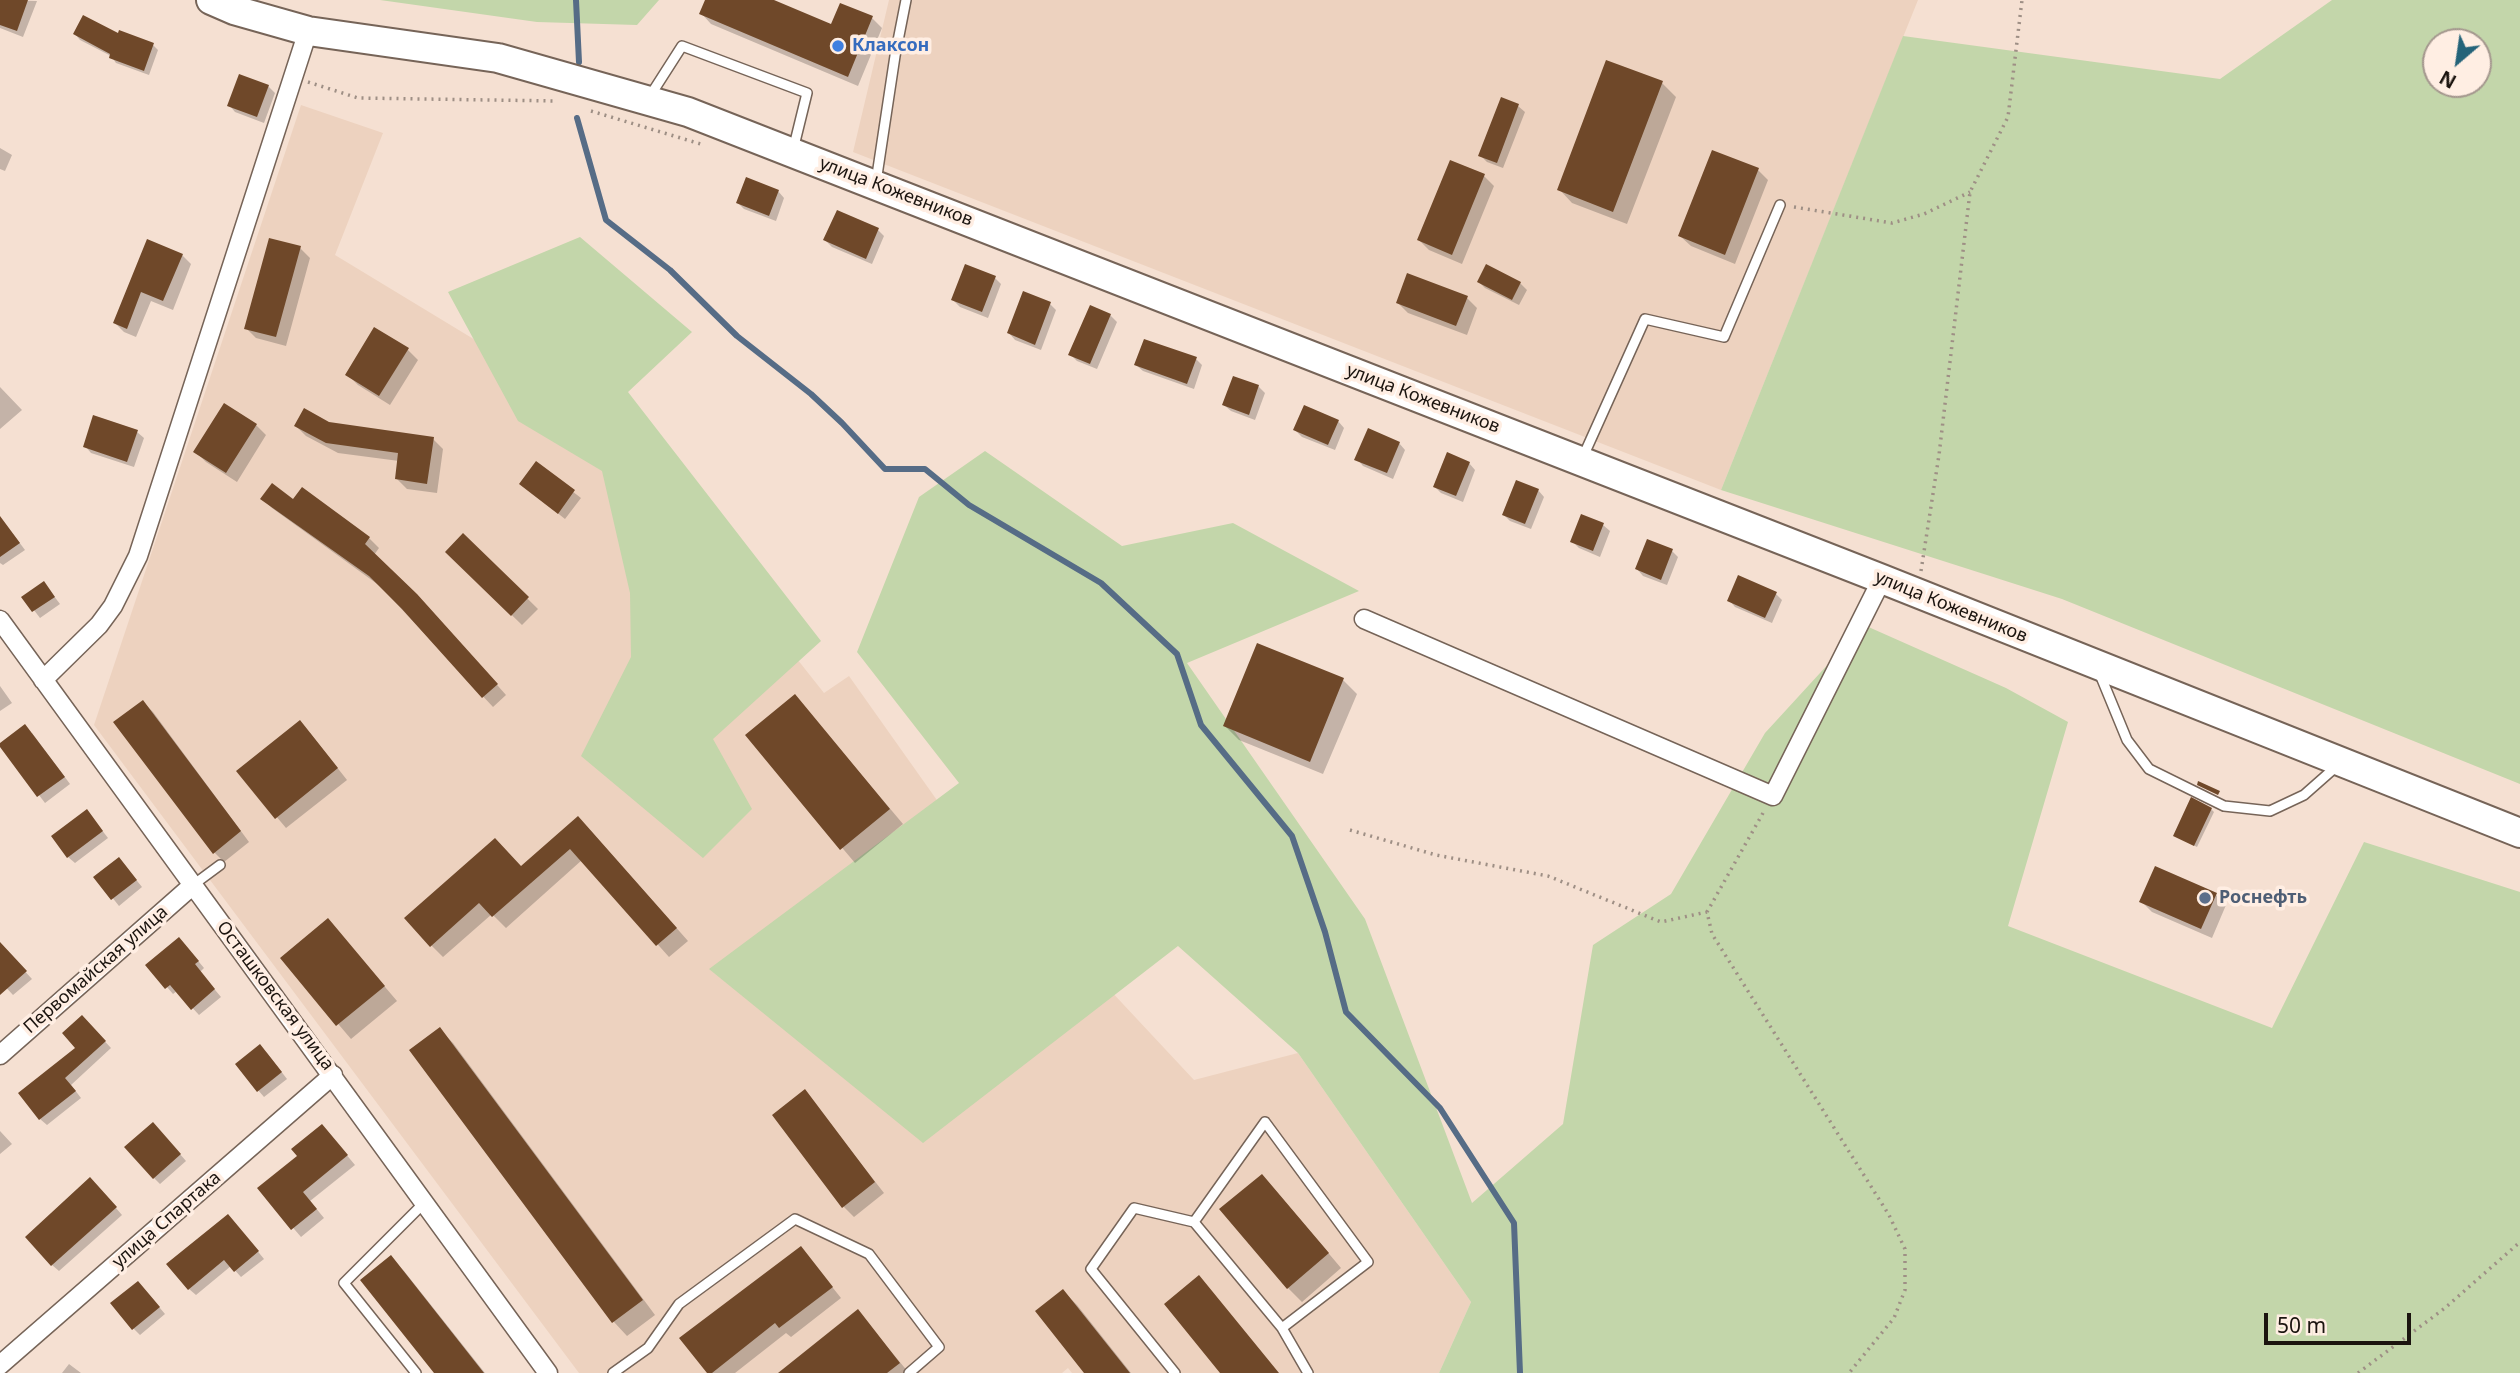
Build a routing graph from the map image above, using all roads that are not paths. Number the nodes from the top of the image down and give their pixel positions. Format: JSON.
{"nodes":[{"id":1,"x":211,"y":0,"type":"edge"},
{"id":2,"x":906,"y":0,"type":"edge"},
{"id":3,"x":308,"y":31,"type":"junction"},
{"id":4,"x":647,"y":100,"type":"junction"},
{"id":5,"x":792,"y":152,"type":"junction"},
{"id":6,"x":876,"y":184,"type":"junction"},
{"id":7,"x":1780,"y":205,"type":"road end"},
{"id":8,"x":1581,"y":461,"type":"junction"},
{"id":9,"x":1882,"y":579,"type":"junction"},
{"id":10,"x":1364,"y":619,"type":"dead end"},
{"id":11,"x":0,"y":620,"type":"edge"},
{"id":12,"x":2095,"y":664,"type":"junction"},
{"id":13,"x":43,"y":680,"type":"junction"},
{"id":14,"x":2342,"y":762,"type":"junction"},
{"id":15,"x":2520,"y":833,"type":"edge"},
{"id":16,"x":220,"y":865,"type":"dead end"},
{"id":17,"x":193,"y":885,"type":"junction"},
{"id":18,"x":0,"y":1055,"type":"edge"},
{"id":19,"x":333,"y":1075,"type":"junction"},
{"id":20,"x":425,"y":1202,"type":"junction"},
{"id":21,"x":1194,"y":1222,"type":"junction"},
{"id":22,"x":1282,"y":1328,"type":"junction"},
{"id":23,"x":0,"y":1365,"type":"edge"},
{"id":24,"x":416,"y":1373,"type":"edge"},
{"id":25,"x":548,"y":1373,"type":"edge"},
{"id":26,"x":613,"y":1373,"type":"edge"},
{"id":27,"x":909,"y":1373,"type":"edge"},
{"id":28,"x":1175,"y":1373,"type":"edge"},
{"id":29,"x":1308,"y":1373,"type":"edge"}],
"edges":[{"from":1,"to":3,"type":"main road","name":"улица Кожевников"},
{"from":2,"to":6,"type":"lane"},
{"from":3,"to":4,"type":"main road","name":"улица Кожевников"},
{"from":3,"to":13,"type":"street"},
{"from":4,"to":5,"type":"main road","name":"улица Кожевников"},
{"from":4,"to":5,"type":"lane"},
{"from":5,"to":6,"type":"main road","name":"улица Кожевников"},
{"from":6,"to":8,"type":"main road","name":"улица Кожевников"},
{"from":7,"to":8,"type":"lane"},
{"from":8,"to":9,"type":"main road","name":"улица Кожевников"},
{"from":9,"to":10,"type":"street"},
{"from":9,"to":12,"type":"main road","name":"улица Кожевников"},
{"from":11,"to":13,"type":"street","name":"Осташковская улица"},
{"from":12,"to":14,"type":"main road","name":"улица Кожевников"},
{"from":12,"to":14,"type":"lane"},
{"from":13,"to":17,"type":"street","name":"Осташковская улица"},
{"from":14,"to":15,"type":"main road","name":"улица Кожевников"},
{"from":16,"to":17,"type":"lane"},
{"from":17,"to":18,"type":"street","name":"Первомайская улица"},
{"from":17,"to":19,"type":"street","name":"Осташковская улица"},
{"from":19,"to":20,"type":"street","name":"Осташковская улица"},
{"from":19,"to":23,"type":"street","name":"улица Спартака"},
{"from":20,"to":24,"type":"lane"},
{"from":20,"to":25,"type":"street","name":"Осташковская улица"},
{"from":21,"to":22,"type":"lane"},
{"from":21,"to":22,"type":"lane"},
{"from":21,"to":28,"type":"lane"},
{"from":22,"to":29,"type":"lane"},
{"from":26,"to":27,"type":"lane"}]}
